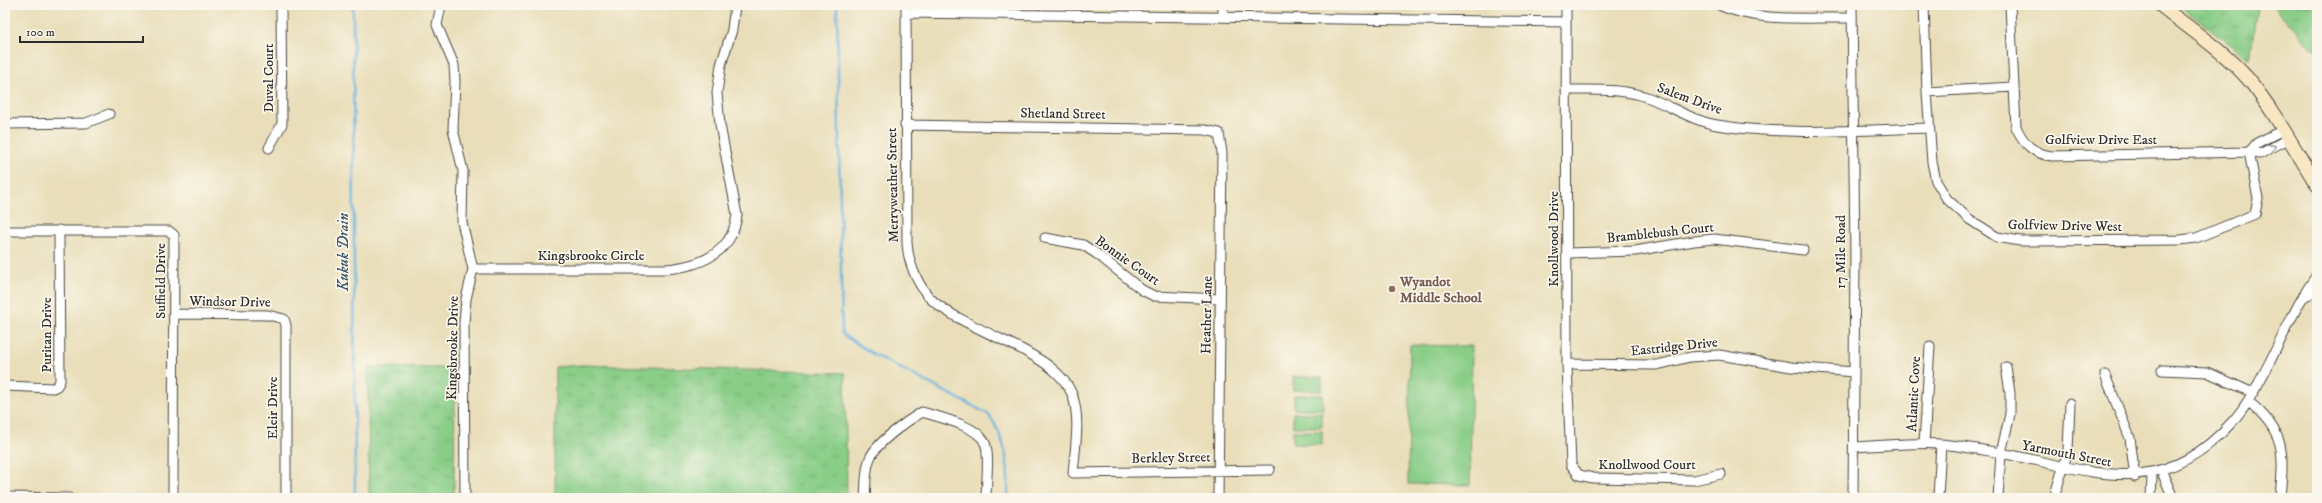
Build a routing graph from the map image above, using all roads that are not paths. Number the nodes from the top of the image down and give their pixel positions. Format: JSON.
{"nodes":[{"id":1,"x":281,"y":5,"type":"edge"},
{"id":2,"x":441,"y":5,"type":"edge"},
{"id":3,"x":735,"y":5,"type":"edge"},
{"id":4,"x":1223,"y":5,"type":"edge"},
{"id":5,"x":1566,"y":5,"type":"edge"},
{"id":6,"x":1719,"y":5,"type":"edge"},
{"id":7,"x":1852,"y":5,"type":"edge"},
{"id":8,"x":1924,"y":5,"type":"edge"},
{"id":9,"x":2010,"y":5,"type":"edge"},
{"id":10,"x":2160,"y":5,"type":"edge"},
{"id":11,"x":906,"y":9,"type":"edge"},
{"id":12,"x":1223,"y":17,"type":"junction"},
{"id":13,"x":1852,"y":18,"type":"junction"},
{"id":14,"x":1566,"y":22,"type":"junction"},
{"id":15,"x":2014,"y":87,"type":"junction"},
{"id":16,"x":1566,"y":90,"type":"junction"},
{"id":17,"x":1927,"y":92,"type":"junction"},
{"id":18,"x":109,"y":114,"type":"dead end"},
{"id":19,"x":5,"y":124,"type":"edge"},
{"id":20,"x":906,"y":125,"type":"junction"},
{"id":21,"x":1930,"y":128,"type":"junction"},
{"id":22,"x":1853,"y":130,"type":"junction"},
{"id":23,"x":1219,"y":133,"type":"joint"},
{"id":24,"x":2286,"y":135,"type":"junction"},
{"id":25,"x":269,"y":148,"type":"dead end"},
{"id":26,"x":2249,"y":152,"type":"junction"},
{"id":27,"x":2317,"y":186,"type":"edge"},
{"id":28,"x":59,"y":230,"type":"junction"},
{"id":29,"x":5,"y":231,"type":"edge"},
{"id":30,"x":1045,"y":238,"type":"dead end"},
{"id":31,"x":1803,"y":250,"type":"dead end"},
{"id":32,"x":1567,"y":253,"type":"junction"},
{"id":33,"x":473,"y":269,"type":"junction"},
{"id":34,"x":2317,"y":275,"type":"edge"},
{"id":35,"x":2317,"y":290,"type":"edge"},
{"id":36,"x":2304,"y":297,"type":"junction"},
{"id":37,"x":1220,"y":299,"type":"junction"},
{"id":38,"x":174,"y":314,"type":"junction"},
{"id":39,"x":284,"y":319,"type":"joint"},
{"id":40,"x":1930,"y":346,"type":"dead end"},
{"id":41,"x":1568,"y":364,"type":"junction"},
{"id":42,"x":2006,"y":367,"type":"dead end"},
{"id":43,"x":2162,"y":370,"type":"dead end"},
{"id":44,"x":1854,"y":372,"type":"junction"},
{"id":45,"x":2105,"y":375,"type":"dead end"},
{"id":46,"x":5,"y":386,"type":"edge"},
{"id":47,"x":2251,"y":398,"type":"junction"},
{"id":48,"x":2070,"y":403,"type":"dead end"},
{"id":49,"x":1924,"y":444,"type":"junction"},
{"id":50,"x":1942,"y":444,"type":"junction"},
{"id":51,"x":1854,"y":447,"type":"junction"},
{"id":52,"x":2001,"y":453,"type":"junction"},
{"id":53,"x":2063,"y":468,"type":"junction"},
{"id":54,"x":1270,"y":470,"type":"dead end"},
{"id":55,"x":1217,"y":471,"type":"junction"},
{"id":56,"x":1575,"y":472,"type":"joint"},
{"id":57,"x":2162,"y":472,"type":"junction"},
{"id":58,"x":1073,"y":473,"type":"joint"},
{"id":59,"x":1721,"y":474,"type":"dead end"},
{"id":60,"x":2152,"y":476,"type":"junction"},
{"id":61,"x":2135,"y":477,"type":"junction"},
{"id":62,"x":5,"y":498,"type":"edge"},
{"id":63,"x":69,"y":498,"type":"edge"},
{"id":64,"x":173,"y":498,"type":"edge"},
{"id":65,"x":286,"y":498,"type":"edge"},
{"id":66,"x":465,"y":498,"type":"edge"},
{"id":67,"x":865,"y":498,"type":"edge"},
{"id":68,"x":986,"y":498,"type":"edge"},
{"id":69,"x":1218,"y":498,"type":"edge"},
{"id":70,"x":1853,"y":498,"type":"edge"},
{"id":71,"x":1938,"y":498,"type":"edge"},
{"id":72,"x":1998,"y":498,"type":"edge"},
{"id":73,"x":2054,"y":498,"type":"edge"},
{"id":74,"x":2151,"y":498,"type":"edge"},
{"id":75,"x":2172,"y":498,"type":"edge"},
{"id":76,"x":2281,"y":498,"type":"edge"}],
"edges":[{"from":1,"to":25,"type":"street","name":"Duval Court"},
{"from":2,"to":33,"type":"street"},
{"from":3,"to":33,"type":"street","name":"Kingsbrooke Circle"},
{"from":4,"to":12,"type":"street"},
{"from":5,"to":14,"type":"street","name":"Knollwood Drive"},
{"from":6,"to":13,"type":"street"},
{"from":7,"to":13,"type":"street","name":"17 Mile Road"},
{"from":8,"to":17,"type":"street"},
{"from":9,"to":15,"type":"street","name":"Golfview Drive East"},
{"from":10,"to":24,"type":"street"},
{"from":11,"to":12,"type":"street"},
{"from":11,"to":20,"type":"street","name":"Merryweather Street"},
{"from":12,"to":14,"type":"street"},
{"from":13,"to":22,"type":"street","name":"17 Mile Road"},
{"from":14,"to":16,"type":"street","name":"Knollwood Drive"},
{"from":15,"to":17,"type":"street"},
{"from":15,"to":26,"type":"street","name":"Golfview Drive East"},
{"from":16,"to":22,"type":"street","name":"Salem Drive"},
{"from":16,"to":32,"type":"street","name":"Knollwood Drive"},
{"from":17,"to":21,"type":"street"},
{"from":18,"to":19,"type":"street"},
{"from":20,"to":23,"type":"street","name":"Shetland Street"},
{"from":20,"to":58,"type":"street","name":"Merryweather Street"},
{"from":21,"to":22,"type":"street"},
{"from":21,"to":26,"type":"street","name":"Golfview Drive West"},
{"from":22,"to":44,"type":"street","name":"17 Mile Road"},
{"from":23,"to":37,"type":"street","name":"Heather Lane"},
{"from":24,"to":26,"type":"street"},
{"from":24,"to":27,"type":"street"},
{"from":28,"to":29,"type":"street","name":"Suffield Drive"},
{"from":28,"to":38,"type":"street","name":"Suffield Drive"},
{"from":28,"to":46,"type":"street","name":"Puritan Drive"},
{"from":30,"to":37,"type":"street","name":"Bonnie Court"},
{"from":31,"to":32,"type":"street","name":"Bramblebush Court"},
{"from":32,"to":41,"type":"street","name":"Knollwood Drive"},
{"from":33,"to":66,"type":"street","name":"Kingsbrooke Drive"},
{"from":34,"to":36,"type":"street","name":"Yarmouth Street"},
{"from":35,"to":36,"type":"street"},
{"from":36,"to":47,"type":"street","name":"Yarmouth Street"},
{"from":37,"to":55,"type":"street","name":"Heather Lane"},
{"from":38,"to":39,"type":"street","name":"Windsor Drive"},
{"from":38,"to":64,"type":"street","name":"Suffield Drive"},
{"from":39,"to":65,"type":"street","name":"Eleir Drive"},
{"from":40,"to":49,"type":"street","name":"Atlantic Cove"},
{"from":41,"to":44,"type":"street","name":"Eastridge Drive"},
{"from":41,"to":56,"type":"street","name":"Knollwood Drive"},
{"from":42,"to":52,"type":"street"},
{"from":43,"to":47,"type":"street"},
{"from":44,"to":51,"type":"street","name":"17 Mile Road"},
{"from":45,"to":61,"type":"street"},
{"from":47,"to":57,"type":"street","name":"Yarmouth Street"},
{"from":47,"to":76,"type":"street"},
{"from":48,"to":53,"type":"street"},
{"from":49,"to":50,"type":"street","name":"Yarmouth Street"},
{"from":49,"to":51,"type":"street","name":"Yarmouth Street"},
{"from":50,"to":52,"type":"street","name":"Yarmouth Street"},
{"from":50,"to":71,"type":"street"},
{"from":51,"to":70,"type":"street","name":"17 Mile Road"},
{"from":52,"to":53,"type":"street","name":"Yarmouth Street"},
{"from":52,"to":72,"type":"street"},
{"from":53,"to":61,"type":"street","name":"Yarmouth Street"},
{"from":53,"to":73,"type":"street"},
{"from":54,"to":55,"type":"street","name":"Berkley Street"},
{"from":55,"to":58,"type":"street","name":"Berkley Street"},
{"from":55,"to":69,"type":"street","name":"Heather Lane"},
{"from":56,"to":59,"type":"street","name":"Knollwood Court"},
{"from":57,"to":60,"type":"street","name":"Yarmouth Street"},
{"from":57,"to":75,"type":"street"},
{"from":60,"to":61,"type":"street","name":"Yarmouth Street"},
{"from":60,"to":74,"type":"street"},
{"from":62,"to":63,"type":"street"},
{"from":67,"to":68,"type":"street"}]}
